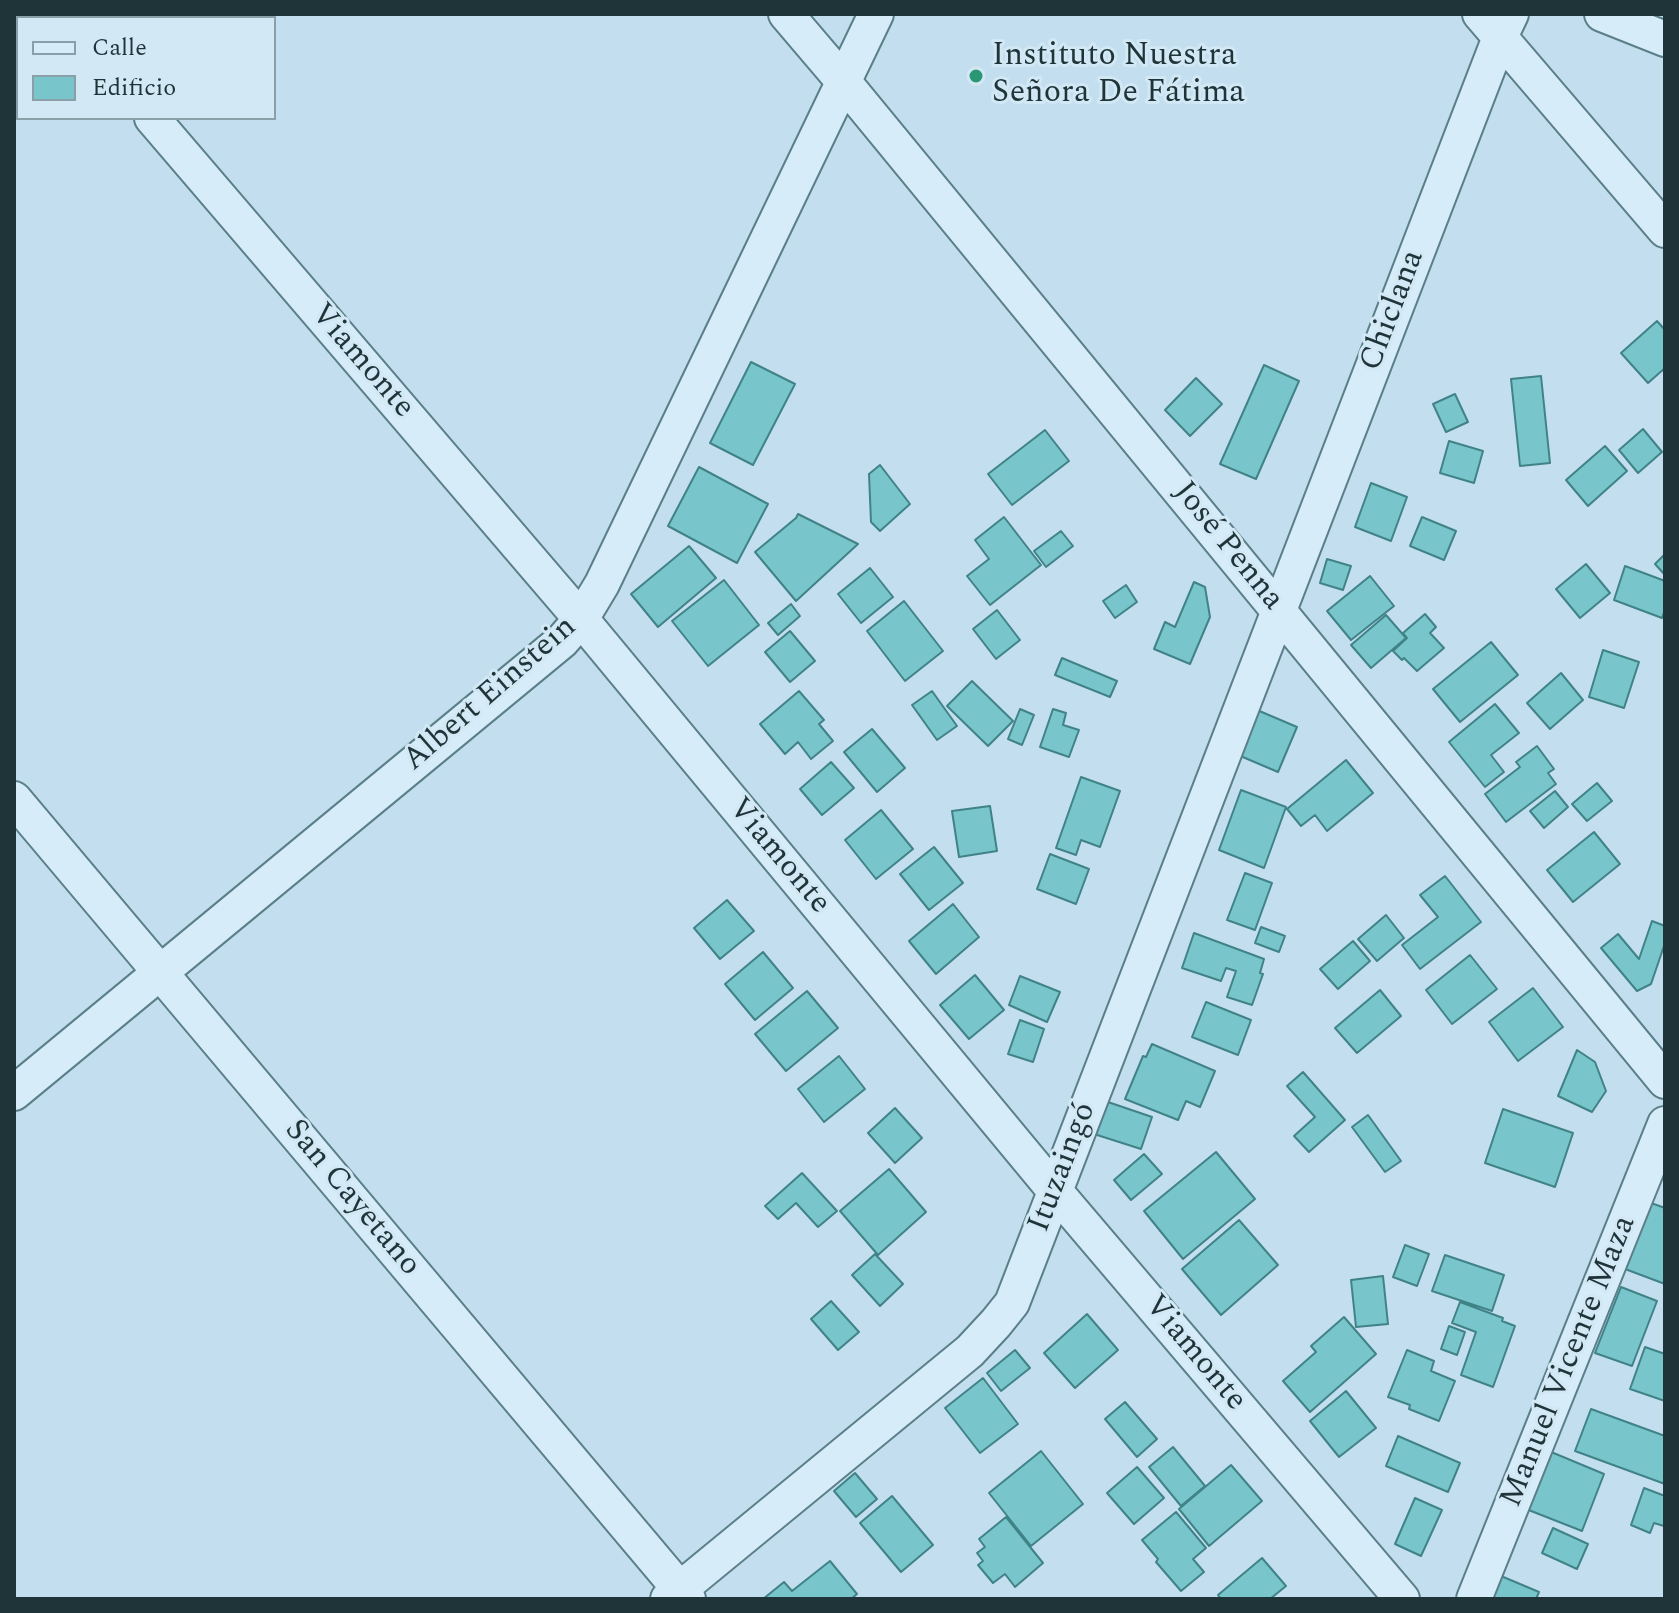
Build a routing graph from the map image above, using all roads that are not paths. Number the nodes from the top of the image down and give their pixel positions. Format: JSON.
{"nodes":[{"id":1,"x":786,"y":14,"type":"edge"},
{"id":2,"x":876,"y":14,"type":"edge"},
{"id":3,"x":1602,"y":14,"type":"edge"},
{"id":4,"x":1497,"y":22,"type":"edge"},
{"id":5,"x":1665,"y":39,"type":"edge"},
{"id":6,"x":843,"y":81,"type":"junction"},
{"id":7,"x":154,"y":120,"type":"edge"},
{"id":8,"x":1665,"y":230,"type":"edge"},
{"id":9,"x":1278,"y":610,"type":"junction"},
{"id":10,"x":581,"y":619,"type":"junction"},
{"id":11,"x":14,"y":799,"type":"edge"},
{"id":12,"x":159,"y":971,"type":"junction"},
{"id":13,"x":1665,"y":1081,"type":"edge"},
{"id":14,"x":14,"y":1093,"type":"edge"},
{"id":15,"x":1665,"y":1124,"type":"edge"},
{"id":16,"x":1055,"y":1191,"type":"junction"},
{"id":17,"x":679,"y":1596,"type":"edge"},
{"id":18,"x":1402,"y":1599,"type":"edge"},
{"id":19,"x":1474,"y":1599,"type":"edge"}],
"edges":[{"from":1,"to":6,"type":"street","name":"José Penna"},
{"from":2,"to":6,"type":"street","name":"Albert Einstein"},
{"from":3,"to":5,"type":"street"},
{"from":4,"to":8,"type":"street"},
{"from":4,"to":9,"type":"street","name":"Chiclana"},
{"from":6,"to":9,"type":"street","name":"José Penna"},
{"from":6,"to":10,"type":"street","name":"Albert Einstein"},
{"from":7,"to":10,"type":"street","name":"Viamonte"},
{"from":9,"to":13,"type":"street","name":"José Penna"},
{"from":9,"to":16,"type":"street","name":"Ituzaingó"},
{"from":10,"to":12,"type":"street","name":"Albert Einstein"},
{"from":10,"to":16,"type":"street","name":"Viamonte"},
{"from":11,"to":12,"type":"street","name":"San Cayetano"},
{"from":12,"to":14,"type":"street","name":"Albert Einstein"},
{"from":12,"to":17,"type":"street","name":"San Cayetano"},
{"from":15,"to":19,"type":"street","name":"Manuel Vicente Maza"},
{"from":16,"to":17,"type":"street","name":"Ituzaingó"},
{"from":16,"to":18,"type":"street","name":"Viamonte"}]}
